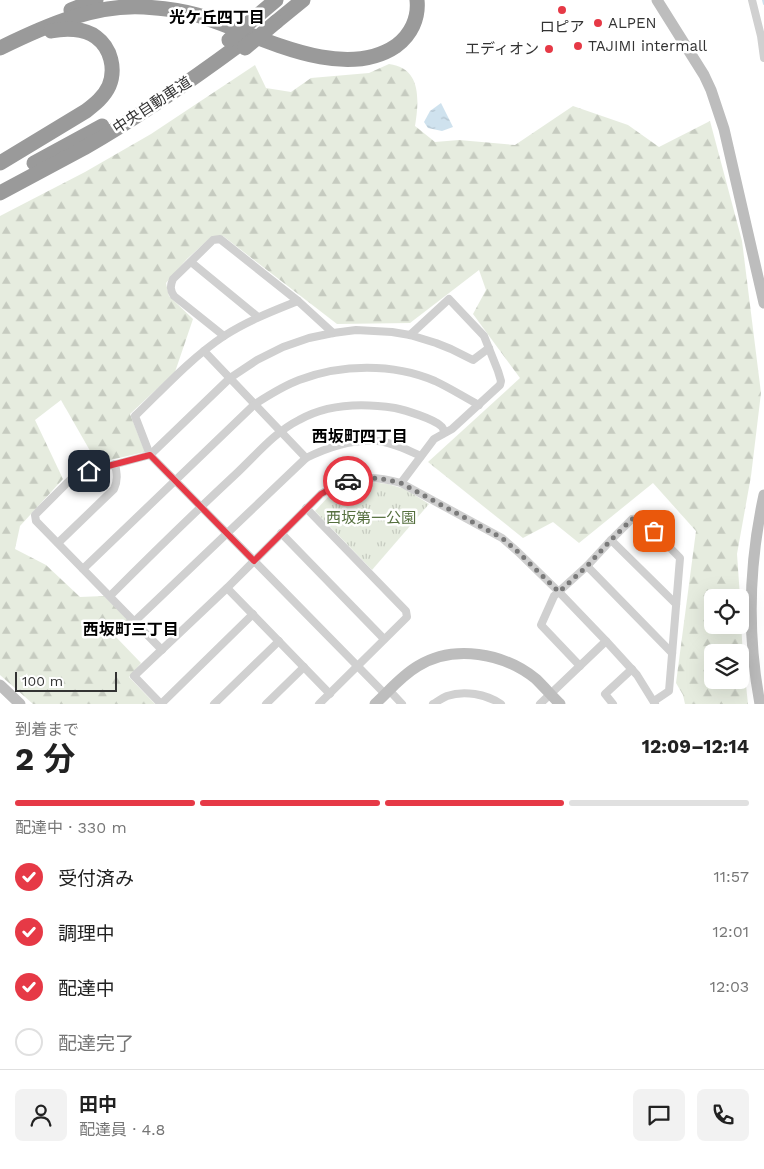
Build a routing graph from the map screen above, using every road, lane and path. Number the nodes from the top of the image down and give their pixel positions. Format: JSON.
{"nodes":[{"id":1,"x":96,"y":0,"type":"edge"},
{"id":2,"x":276,"y":0,"type":"edge"},
{"id":3,"x":293,"y":0,"type":"edge"},
{"id":4,"x":302,"y":0,"type":"edge"},
{"id":5,"x":407,"y":0,"type":"edge"},
{"id":6,"x":417,"y":0,"type":"edge"},
{"id":7,"x":657,"y":0,"type":"edge"},
{"id":8,"x":752,"y":0,"type":"edge"},
{"id":9,"x":66,"y":12,"type":"junction"},
{"id":10,"x":268,"y":20,"type":"junction"},
{"id":11,"x":0,"y":39,"type":"edge"},
{"id":12,"x":238,"y":44,"type":"junction"},
{"id":13,"x":0,"y":48,"type":"edge"},
{"id":14,"x":764,"y":58,"type":"edge"},
{"id":15,"x":0,"y":163,"type":"edge"},
{"id":16,"x":0,"y":182,"type":"edge"},
{"id":17,"x":0,"y":193,"type":"edge"},
{"id":18,"x":191,"y":262,"type":"junction"},
{"id":19,"x":298,"y":301,"type":"junction"},
{"id":20,"x":764,"y":303,"type":"edge"},
{"id":21,"x":258,"y":317,"type":"junction"},
{"id":22,"x":333,"y":333,"type":"junction"},
{"id":23,"x":410,"y":335,"type":"junction"},
{"id":24,"x":224,"y":336,"type":"junction"},
{"id":25,"x":489,"y":348,"type":"junction"},
{"id":26,"x":204,"y":352,"type":"junction"},
{"id":27,"x":230,"y":378,"type":"junction"},
{"id":28,"x":255,"y":404,"type":"junction"},
{"id":29,"x":479,"y":405,"type":"junction"},
{"id":30,"x":281,"y":431,"type":"junction"},
{"id":31,"x":445,"y":432,"type":"junction"},
{"id":32,"x":150,"y":455,"type":"junction"},
{"id":33,"x":421,"y":456,"type":"junction"},
{"id":34,"x":306,"y":458,"type":"junction"},
{"id":35,"x":115,"y":464,"type":"junction"},
{"id":36,"x":175,"y":480,"type":"junction"},
{"id":37,"x":401,"y":483,"type":"junction"},
{"id":38,"x":764,"y":495,"type":"edge"},
{"id":39,"x":201,"y":507,"type":"junction"},
{"id":40,"x":306,"y":508,"type":"junction"},
{"id":41,"x":227,"y":533,"type":"junction"},
{"id":42,"x":281,"y":533,"type":"junction"},
{"id":43,"x":611,"y":540,"type":"junction"},
{"id":44,"x":58,"y":543,"type":"junction"},
{"id":45,"x":254,"y":561,"type":"junction"},
{"id":46,"x":587,"y":566,"type":"junction"},
{"id":47,"x":83,"y":569,"type":"junction"},
{"id":48,"x":226,"y":588,"type":"junction"},
{"id":49,"x":559,"y":592,"type":"junction"},
{"id":50,"x":110,"y":596,"type":"junction"},
{"id":51,"x":676,"y":604,"type":"junction"},
{"id":52,"x":253,"y":614,"type":"junction"},
{"id":53,"x":135,"y":622,"type":"junction"},
{"id":54,"x":384,"y":639,"type":"junction"},
{"id":55,"x":606,"y":640,"type":"junction"},
{"id":56,"x":279,"y":641,"type":"junction"},
{"id":57,"x":162,"y":650,"type":"junction"},
{"id":58,"x":672,"y":653,"type":"junction"},
{"id":59,"x":357,"y":666,"type":"junction"},
{"id":60,"x":580,"y":666,"type":"junction"},
{"id":61,"x":304,"y":667,"type":"junction"},
{"id":62,"x":632,"y":669,"type":"junction"},
{"id":63,"x":0,"y":685,"type":"edge"},
{"id":64,"x":387,"y":692,"type":"junction"},
{"id":65,"x":330,"y":694,"type":"junction"},
{"id":66,"x":550,"y":694,"type":"junction"},
{"id":67,"x":654,"y":702,"type":"edge"},
{"id":68,"x":20,"y":704,"type":"edge"},
{"id":69,"x":214,"y":704,"type":"edge"},
{"id":70,"x":266,"y":704,"type":"edge"},
{"id":71,"x":319,"y":704,"type":"edge"},
{"id":72,"x":375,"y":704,"type":"edge"},
{"id":73,"x":402,"y":704,"type":"edge"},
{"id":74,"x":433,"y":704,"type":"edge"},
{"id":75,"x":501,"y":704,"type":"edge"},
{"id":76,"x":540,"y":704,"type":"edge"},
{"id":77,"x":560,"y":704,"type":"edge"},
{"id":78,"x":613,"y":704,"type":"edge"},
{"id":79,"x":760,"y":704,"type":"edge"}],
"edges":[{"from":1,"to":9,"type":"highway"},
{"from":2,"to":10,"type":"highway","name":"中央自動車道"},
{"from":3,"to":10,"type":"highway","name":"中央自動車道"},
{"from":4,"to":10,"type":"highway"},
{"from":5,"to":9,"type":"highway"},
{"from":6,"to":13,"type":"highway"},
{"from":7,"to":20,"type":"street"},
{"from":8,"to":14,"type":"street"},
{"from":9,"to":11,"type":"highway"},
{"from":10,"to":12,"type":"highway","name":"中央自動車道","bridge":true},
{"from":12,"to":16,"type":"highway","name":"中央自動車道"},
{"from":12,"to":17,"type":"highway","name":"中央自動車道"},
{"from":13,"to":15,"type":"highway"},
{"from":18,"to":19,"type":"street"},
{"from":18,"to":21,"type":"street"},
{"from":18,"to":24,"type":"street"},
{"from":19,"to":21,"type":"street"},
{"from":19,"to":22,"type":"street"},
{"from":21,"to":24,"type":"street"},
{"from":22,"to":23,"type":"street"},
{"from":22,"to":27,"type":"street"},
{"from":23,"to":25,"type":"street"},
{"from":23,"to":25,"type":"street"},
{"from":24,"to":26,"type":"street"},
{"from":25,"to":29,"type":"street"},
{"from":26,"to":27,"type":"street"},
{"from":26,"to":32,"type":"street"},
{"from":27,"to":28,"type":"street"},
{"from":27,"to":32,"type":"street"},
{"from":28,"to":29,"type":"street"},
{"from":28,"to":30,"type":"street"},
{"from":28,"to":36,"type":"street"},
{"from":29,"to":31,"type":"street"},
{"from":30,"to":31,"type":"street"},
{"from":30,"to":34,"type":"street"},
{"from":30,"to":39,"type":"street"},
{"from":31,"to":33,"type":"street"},
{"from":32,"to":35,"type":"street"},
{"from":32,"to":36,"type":"street"},
{"from":33,"to":34,"type":"street"},
{"from":33,"to":37,"type":"street"},
{"from":34,"to":41,"type":"street"},
{"from":35,"to":44,"type":"street"},
{"from":35,"to":44,"type":"street"},
{"from":36,"to":39,"type":"street"},
{"from":36,"to":47,"type":"street"},
{"from":37,"to":40,"type":"street"},
{"from":37,"to":49,"type":"street"},
{"from":38,"to":79,"type":"street"},
{"from":39,"to":41,"type":"street"},
{"from":39,"to":50,"type":"street"},
{"from":40,"to":42,"type":"street"},
{"from":40,"to":54,"type":"street"},
{"from":41,"to":45,"type":"street"},
{"from":41,"to":53,"type":"street"},
{"from":42,"to":45,"type":"street"},
{"from":42,"to":54,"type":"street"},
{"from":43,"to":46,"type":"street"},
{"from":43,"to":51,"type":"street"},
{"from":43,"to":51,"type":"street"},
{"from":44,"to":47,"type":"street"},
{"from":45,"to":48,"type":"street"},
{"from":45,"to":59,"type":"street"},
{"from":46,"to":49,"type":"street"},
{"from":46,"to":58,"type":"street"},
{"from":47,"to":50,"type":"street"},
{"from":48,"to":52,"type":"street"},
{"from":48,"to":57,"type":"street"},
{"from":49,"to":55,"type":"street"},
{"from":49,"to":60,"type":"street"},
{"from":50,"to":53,"type":"street"},
{"from":51,"to":58,"type":"street"},
{"from":52,"to":56,"type":"street"},
{"from":52,"to":57,"type":"street"},
{"from":53,"to":57,"type":"street"},
{"from":54,"to":59,"type":"street"},
{"from":55,"to":60,"type":"street"},
{"from":55,"to":62,"type":"street"},
{"from":56,"to":61,"type":"street"},
{"from":56,"to":69,"type":"street"},
{"from":58,"to":67,"type":"street"},
{"from":59,"to":64,"type":"street"},
{"from":59,"to":65,"type":"street"},
{"from":60,"to":66,"type":"street"},
{"from":61,"to":65,"type":"street"},
{"from":61,"to":70,"type":"street"},
{"from":62,"to":67,"type":"street"},
{"from":62,"to":78,"type":"street"},
{"from":63,"to":68,"type":"street"},
{"from":64,"to":66,"type":"street"},
{"from":64,"to":72,"type":"street"},
{"from":64,"to":73,"type":"street"},
{"from":65,"to":71,"type":"street"},
{"from":66,"to":76,"type":"street"},
{"from":66,"to":77,"type":"street"},
{"from":74,"to":75,"type":"street"}]}
